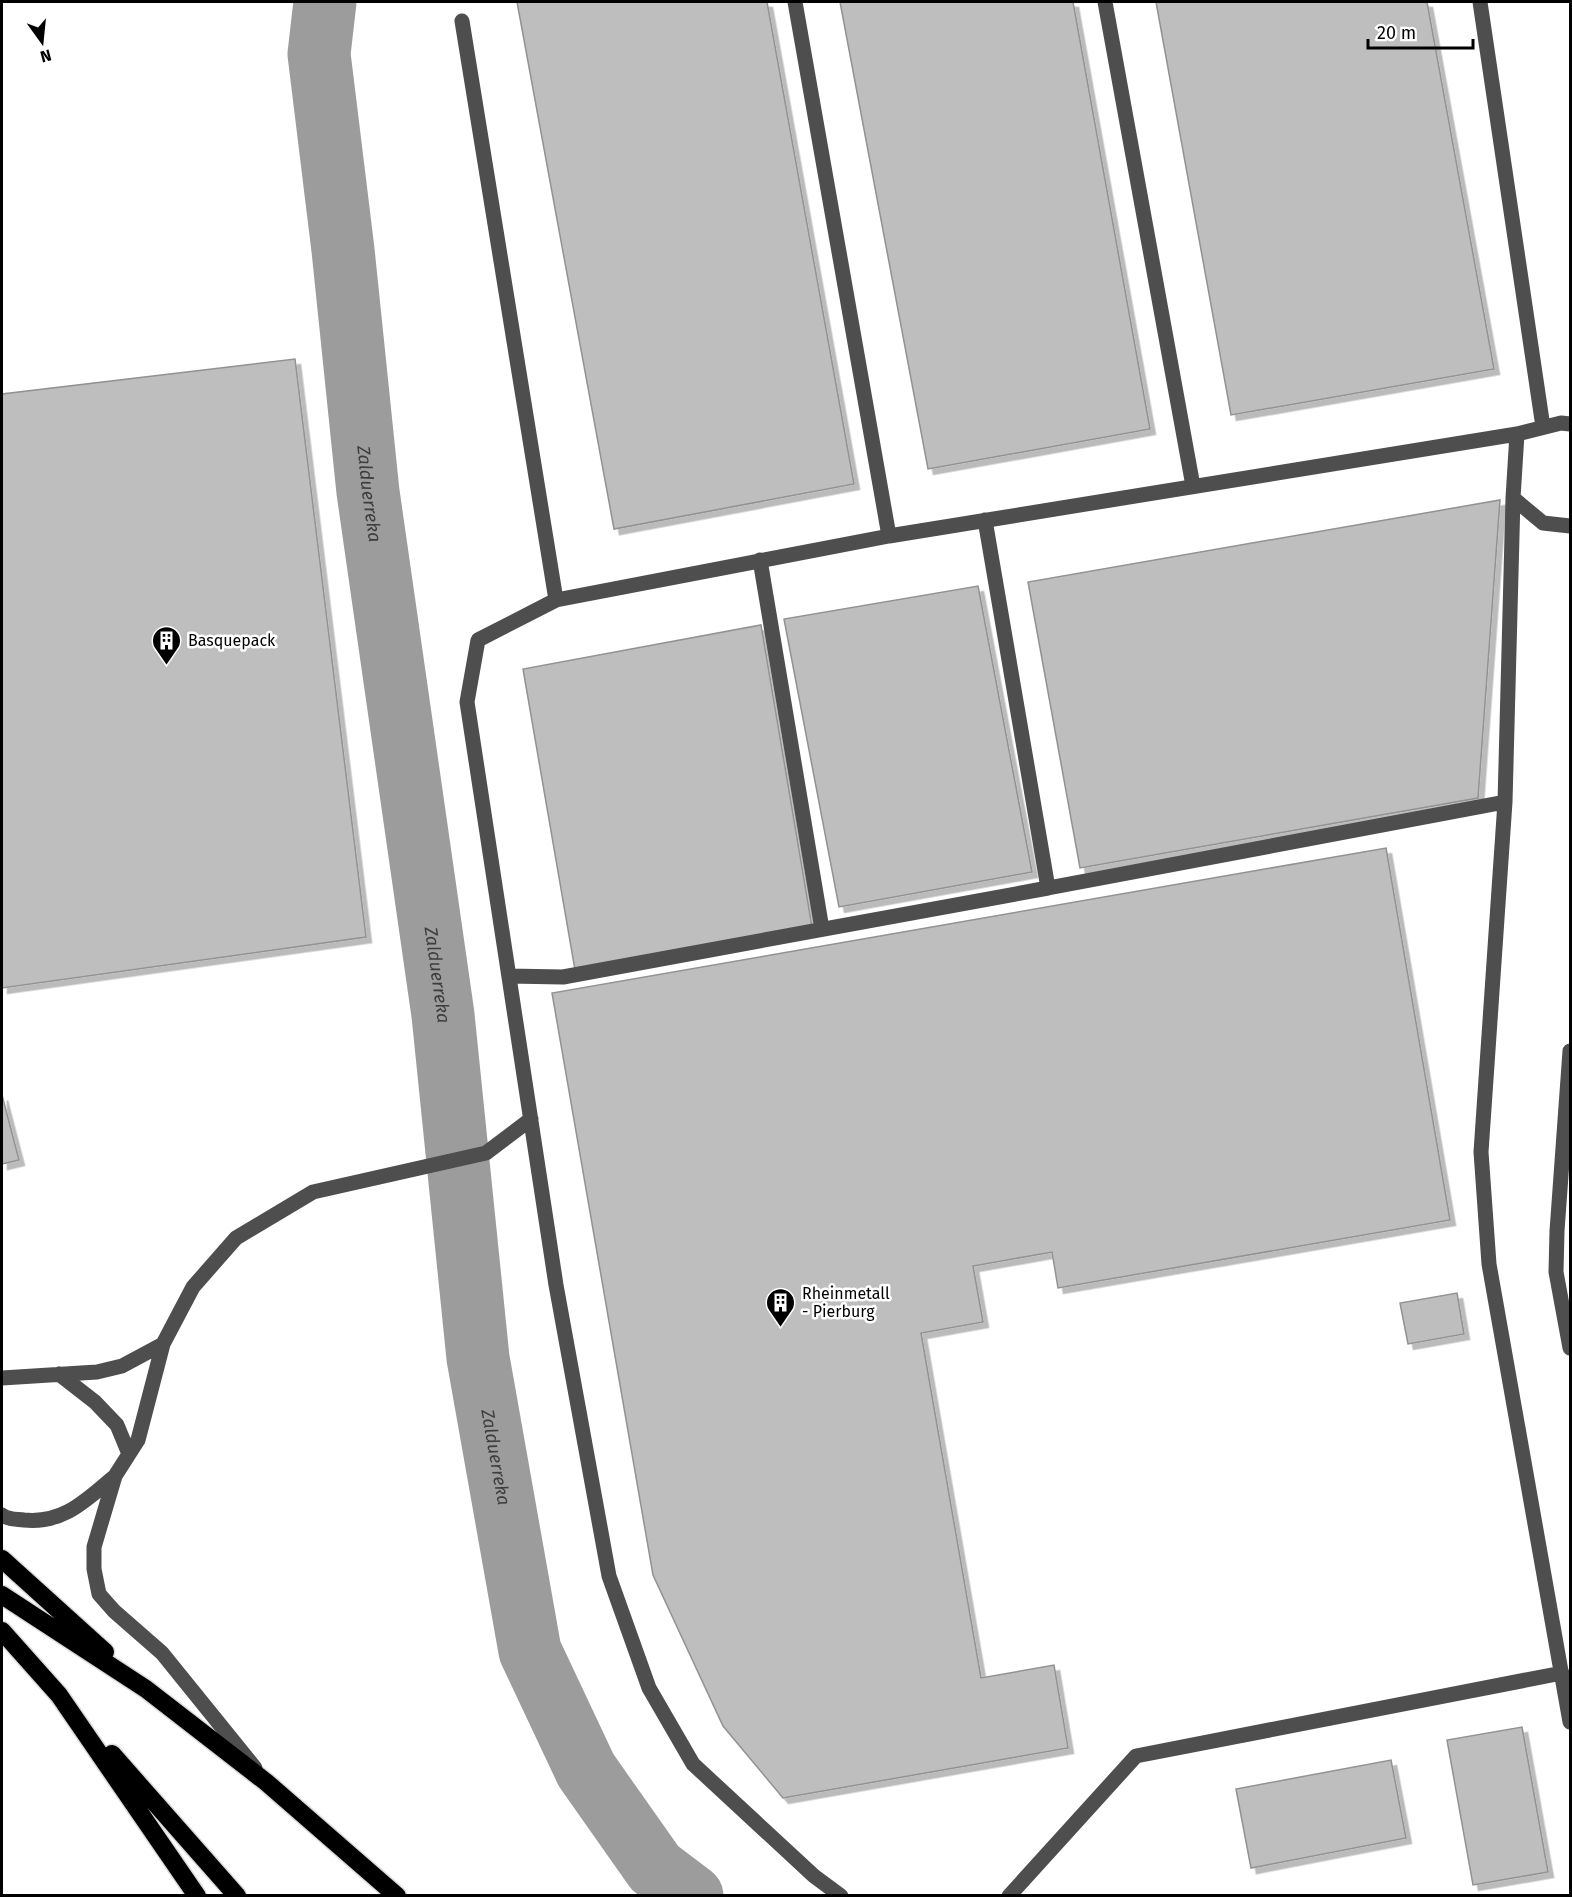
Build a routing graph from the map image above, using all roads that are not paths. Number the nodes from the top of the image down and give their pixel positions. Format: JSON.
{"nodes":[{"id":1,"x":795,"y":2,"type":"edge"},
{"id":2,"x":1105,"y":2,"type":"edge"},
{"id":3,"x":1480,"y":2,"type":"edge"},
{"id":4,"x":462,"y":21,"type":"dead end"},
{"id":5,"x":1570,"y":424,"type":"edge"},
{"id":6,"x":1543,"y":427,"type":"junction"},
{"id":7,"x":1517,"y":434,"type":"junction"},
{"id":8,"x":1193,"y":486,"type":"junction"},
{"id":9,"x":1513,"y":498,"type":"junction"},
{"id":10,"x":985,"y":520,"type":"junction"},
{"id":11,"x":1570,"y":526,"type":"edge"},
{"id":12,"x":889,"y":536,"type":"junction"},
{"id":13,"x":760,"y":560,"type":"junction"},
{"id":14,"x":556,"y":600,"type":"junction"},
{"id":15,"x":1505,"y":802,"type":"junction"},
{"id":16,"x":1048,"y":888,"type":"junction"},
{"id":17,"x":822,"y":929,"type":"junction"},
{"id":18,"x":509,"y":976,"type":"junction"},
{"id":19,"x":1570,"y":1051,"type":"edge"},
{"id":20,"x":531,"y":1119,"type":"junction"},
{"id":21,"x":1563,"y":1271,"type":"edge"},
{"id":22,"x":163,"y":1344,"type":"junction"},
{"id":23,"x":1570,"y":1348,"type":"edge"},
{"id":24,"x":59,"y":1374,"type":"junction"},
{"id":25,"x":2,"y":1378,"type":"edge"},
{"id":26,"x":129,"y":1454,"type":"junction"},
{"id":27,"x":115,"y":1476,"type":"junction"},
{"id":28,"x":2,"y":1515,"type":"edge"},
{"id":29,"x":2,"y":1559,"type":"edge"},
{"id":30,"x":2,"y":1595,"type":"edge"},
{"id":31,"x":2,"y":1631,"type":"edge"},
{"id":32,"x":1562,"y":1673,"type":"junction"},
{"id":33,"x":146,"y":1689,"type":"junction"},
{"id":34,"x":59,"y":1695,"type":"junction"},
{"id":35,"x":1570,"y":1722,"type":"edge"},
{"id":36,"x":266,"y":1782,"type":"junction"},
{"id":37,"x":197,"y":1896,"type":"edge"},
{"id":38,"x":237,"y":1896,"type":"edge"},
{"id":39,"x":397,"y":1896,"type":"edge"},
{"id":40,"x":841,"y":1896,"type":"edge"},
{"id":41,"x":1009,"y":1896,"type":"edge"}],
"edges":[{"from":1,"to":12,"type":"street"},
{"from":2,"to":8,"type":"street"},
{"from":3,"to":6,"type":"street"},
{"from":4,"to":14,"type":"street"},
{"from":5,"to":6,"type":"street"},
{"from":6,"to":7,"type":"street"},
{"from":7,"to":8,"type":"street"},
{"from":7,"to":9,"type":"street"},
{"from":8,"to":10,"type":"street"},
{"from":9,"to":11,"type":"street"},
{"from":9,"to":15,"type":"street"},
{"from":10,"to":12,"type":"street"},
{"from":10,"to":16,"type":"street"},
{"from":12,"to":13,"type":"street"},
{"from":13,"to":14,"type":"street"},
{"from":13,"to":17,"type":"street"},
{"from":14,"to":18,"type":"street"},
{"from":15,"to":16,"type":"street"},
{"from":15,"to":32,"type":"street"},
{"from":16,"to":17,"type":"street"},
{"from":17,"to":18,"type":"street"},
{"from":18,"to":20,"type":"street"},
{"from":19,"to":21,"type":"street"},
{"from":20,"to":22,"type":"street"},
{"from":20,"to":40,"type":"street"},
{"from":21,"to":23,"type":"street"},
{"from":22,"to":24,"type":"street"},
{"from":22,"to":26,"type":"street"},
{"from":24,"to":25,"type":"street"},
{"from":24,"to":26,"type":"street"},
{"from":26,"to":27,"type":"street"},
{"from":27,"to":28,"type":"street"},
{"from":27,"to":36,"type":"street"},
{"from":29,"to":33,"type":"highway"},
{"from":30,"to":33,"type":"highway"},
{"from":31,"to":34,"type":"highway"},
{"from":32,"to":35,"type":"street"},
{"from":32,"to":41,"type":"street"},
{"from":33,"to":36,"type":"highway"},
{"from":34,"to":37,"type":"highway"},
{"from":34,"to":38,"type":"highway"},
{"from":36,"to":39,"type":"highway"}]}
